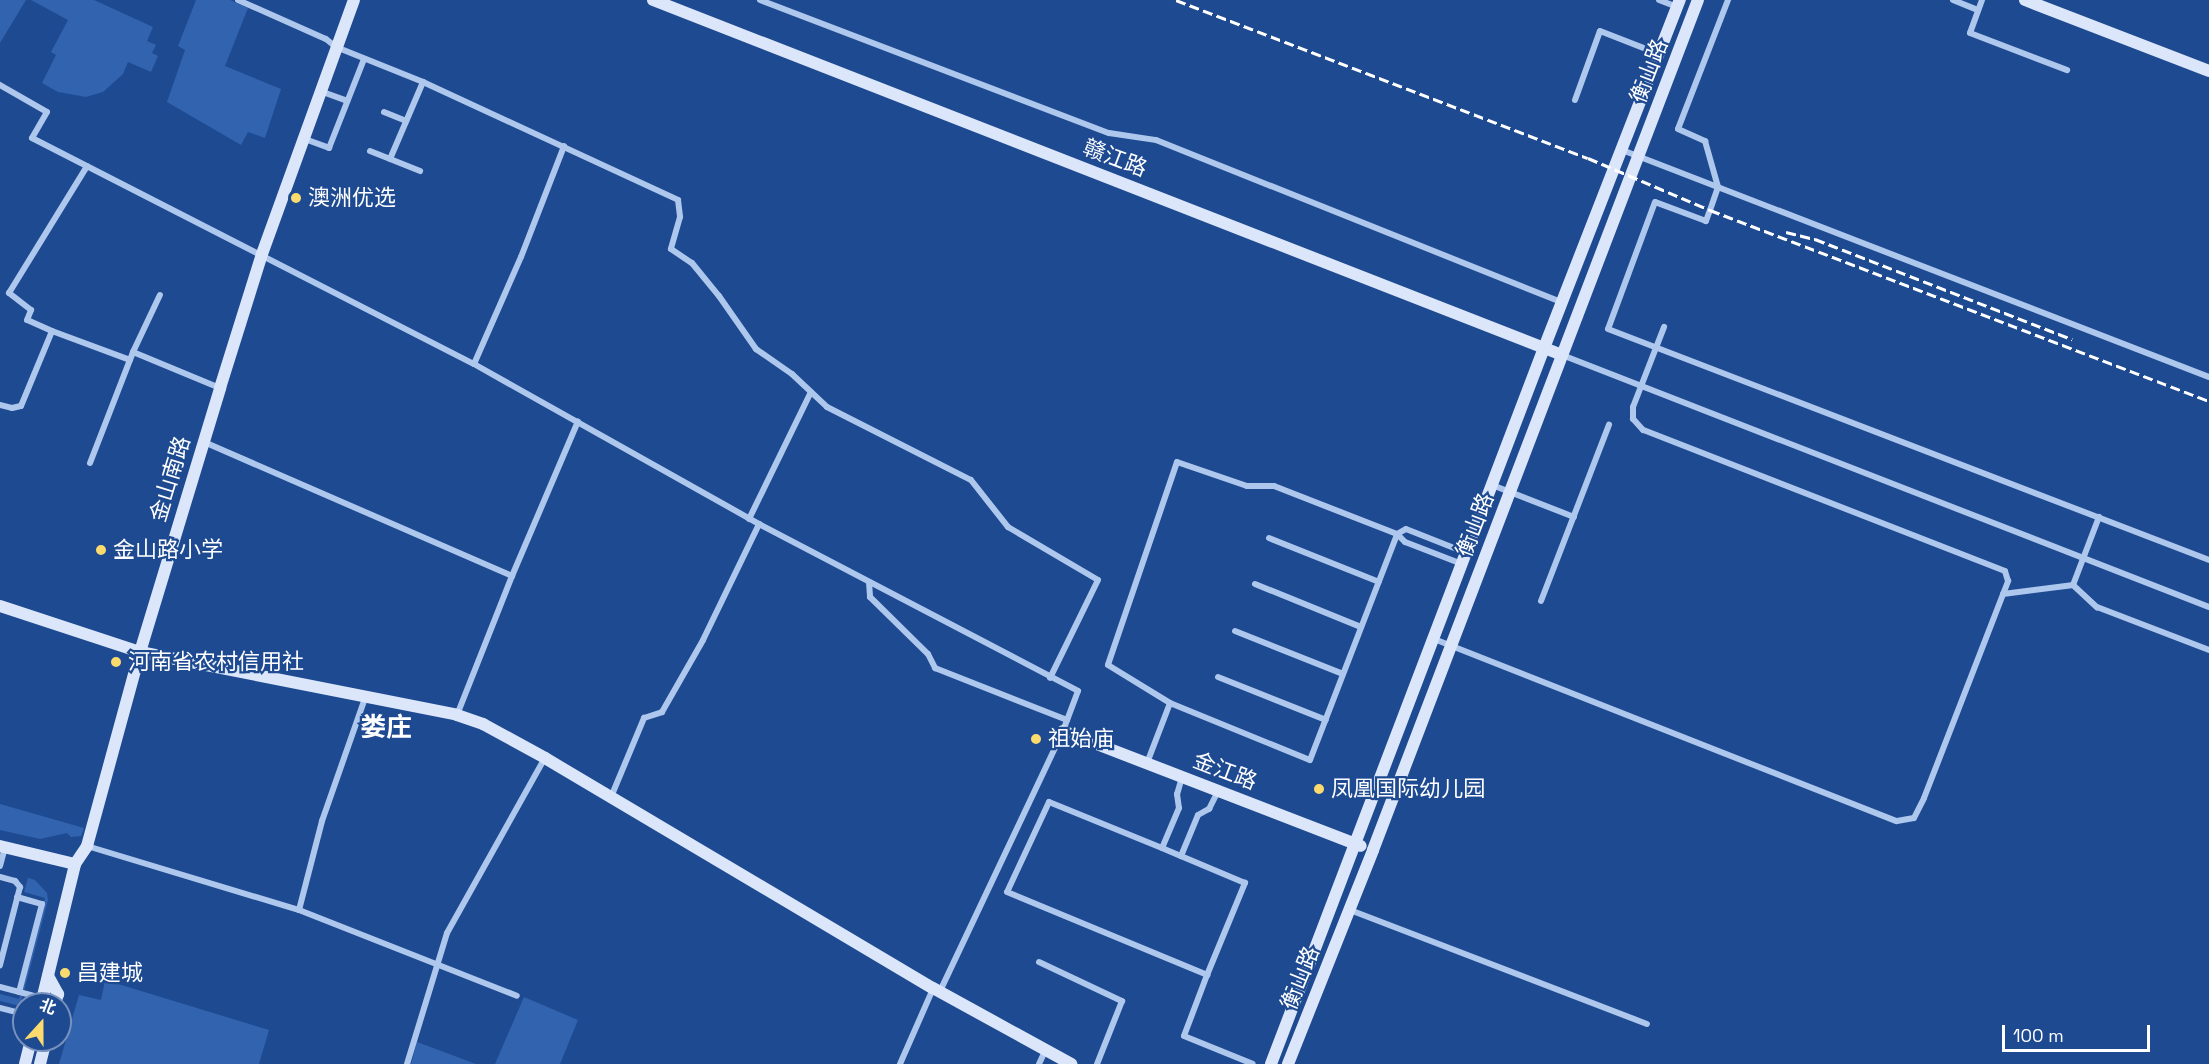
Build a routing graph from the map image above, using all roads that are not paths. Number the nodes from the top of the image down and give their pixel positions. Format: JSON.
{"nodes":[{"id":1,"x":238,"y":0,"type":"edge"},
{"id":2,"x":354,"y":0,"type":"edge"},
{"id":3,"x":653,"y":0,"type":"edge"},
{"id":4,"x":760,"y":0,"type":"edge"},
{"id":5,"x":1659,"y":0,"type":"edge"},
{"id":6,"x":1698,"y":0,"type":"edge"},
{"id":7,"x":1728,"y":0,"type":"edge"},
{"id":8,"x":1953,"y":0,"type":"edge"},
{"id":9,"x":1982,"y":0,"type":"edge"},
{"id":10,"x":2025,"y":0,"type":"edge"},
{"id":11,"x":1679,"y":4,"type":"edge"},
{"id":12,"x":1978,"y":10,"type":"junction"},
{"id":13,"x":336,"y":47,"type":"junction"},
{"id":14,"x":1659,"y":54,"type":"junction"},
{"id":15,"x":364,"y":58,"type":"junction"},
{"id":16,"x":2067,"y":70,"type":"dead end"},
{"id":17,"x":2209,"y":71,"type":"edge"},
{"id":18,"x":423,"y":82,"type":"junction"},
{"id":19,"x":0,"y":85,"type":"edge"},
{"id":20,"x":320,"y":90,"type":"junction"},
{"id":21,"x":1575,"y":100,"type":"dead end"},
{"id":22,"x":347,"y":101,"type":"junction"},
{"id":23,"x":384,"y":112,"type":"dead end"},
{"id":24,"x":406,"y":121,"type":"junction"},
{"id":25,"x":302,"y":138,"type":"junction"},
{"id":26,"x":564,"y":146,"type":"junction"},
{"id":27,"x":1621,"y":150,"type":"junction"},
{"id":28,"x":370,"y":151,"type":"dead end"},
{"id":29,"x":1638,"y":157,"type":"junction"},
{"id":30,"x":390,"y":159,"type":"junction"},
{"id":31,"x":87,"y":166,"type":"junction"},
{"id":32,"x":420,"y":171,"type":"dead end"},
{"id":33,"x":1718,"y":187,"type":"junction"},
{"id":34,"x":262,"y":254,"type":"junction"},
{"id":35,"x":160,"y":295,"type":"dead end"},
{"id":36,"x":1562,"y":302,"type":"junction"},
{"id":37,"x":1664,"y":327,"type":"dead end"},
{"id":38,"x":52,"y":331,"type":"junction"},
{"id":39,"x":1656,"y":347,"type":"junction"},
{"id":40,"x":1544,"y":348,"type":"junction"},
{"id":41,"x":133,"y":352,"type":"junction"},
{"id":42,"x":1562,"y":355,"type":"junction"},
{"id":43,"x":130,"y":360,"type":"junction"},
{"id":44,"x":474,"y":364,"type":"junction"},
{"id":45,"x":2209,"y":377,"type":"edge"},
{"id":46,"x":1640,"y":387,"type":"junction"},
{"id":47,"x":220,"y":388,"type":"junction"},
{"id":48,"x":811,"y":392,"type":"junction"},
{"id":49,"x":0,"y":405,"type":"edge"},
{"id":50,"x":578,"y":421,"type":"junction"},
{"id":51,"x":1609,"y":425,"type":"dead end"},
{"id":52,"x":203,"y":442,"type":"junction"},
{"id":53,"x":90,"y":463,"type":"dead end"},
{"id":54,"x":1492,"y":485,"type":"junction"},
{"id":55,"x":1510,"y":492,"type":"junction"},
{"id":56,"x":1574,"y":517,"type":"junction"},
{"id":57,"x":2099,"y":518,"type":"junction"},
{"id":58,"x":749,"y":519,"type":"junction"},
{"id":59,"x":759,"y":524,"type":"junction"},
{"id":60,"x":1397,"y":534,"type":"junction"},
{"id":61,"x":1269,"y":538,"type":"dead end"},
{"id":62,"x":1465,"y":558,"type":"junction"},
{"id":63,"x":2084,"y":559,"type":"junction"},
{"id":64,"x":2209,"y":560,"type":"edge"},
{"id":65,"x":512,"y":576,"type":"junction"},
{"id":66,"x":869,"y":582,"type":"junction"},
{"id":67,"x":1379,"y":582,"type":"junction"},
{"id":68,"x":1255,"y":584,"type":"dead end"},
{"id":69,"x":2073,"y":585,"type":"junction"},
{"id":70,"x":2003,"y":594,"type":"junction"},
{"id":71,"x":1541,"y":602,"type":"dead end"},
{"id":72,"x":0,"y":606,"type":"edge"},
{"id":73,"x":2209,"y":608,"type":"edge"},
{"id":74,"x":1361,"y":627,"type":"junction"},
{"id":75,"x":1235,"y":632,"type":"dead end"},
{"id":76,"x":1434,"y":639,"type":"junction"},
{"id":77,"x":1451,"y":645,"type":"junction"},
{"id":78,"x":2209,"y":650,"type":"edge"},
{"id":79,"x":140,"y":652,"type":"junction"},
{"id":80,"x":1343,"y":674,"type":"junction"},
{"id":81,"x":1218,"y":677,"type":"dead end"},
{"id":82,"x":1050,"y":678,"type":"junction"},
{"id":83,"x":365,"y":698,"type":"junction"},
{"id":84,"x":1170,"y":703,"type":"junction"},
{"id":85,"x":457,"y":715,"type":"junction"},
{"id":86,"x":1326,"y":720,"type":"junction"},
{"id":87,"x":1065,"y":725,"type":"junction"},
{"id":88,"x":545,"y":758,"type":"junction"},
{"id":89,"x":1147,"y":763,"type":"junction"},
{"id":90,"x":1182,"y":777,"type":"junction"},
{"id":91,"x":1218,"y":790,"type":"junction"},
{"id":92,"x":611,"y":797,"type":"junction"},
{"id":93,"x":1356,"y":844,"type":"junction"},
{"id":94,"x":87,"y":846,"type":"junction"},
{"id":95,"x":3,"y":847,"type":"edge"},
{"id":96,"x":1162,"y":848,"type":"junction"},
{"id":97,"x":1373,"y":850,"type":"junction"},
{"id":98,"x":1181,"y":856,"type":"junction"},
{"id":99,"x":75,"y":864,"type":"junction"},
{"id":100,"x":0,"y":866,"type":"edge"},
{"id":101,"x":0,"y":877,"type":"edge"},
{"id":102,"x":17,"y":897,"type":"junction"},
{"id":103,"x":299,"y":910,"type":"junction"},
{"id":104,"x":1350,"y":910,"type":"junction"},
{"id":105,"x":0,"y":961,"type":"edge"},
{"id":106,"x":1039,"y":962,"type":"dead end"},
{"id":107,"x":437,"y":964,"type":"junction"},
{"id":108,"x":1207,"y":975,"type":"junction"},
{"id":109,"x":48,"y":976,"type":"junction"},
{"id":110,"x":0,"y":987,"type":"edge"},
{"id":111,"x":936,"y":990,"type":"junction"},
{"id":112,"x":19,"y":992,"type":"joint"},
{"id":113,"x":44,"y":992,"type":"edge"},
{"id":114,"x":57,"y":992,"type":"edge"},
{"id":115,"x":517,"y":996,"type":"dead end"},
{"id":116,"x":1647,"y":1024,"type":"dead end"},
{"id":117,"x":1045,"y":1051,"type":"junction"},
{"id":118,"x":407,"y":1064,"type":"edge"},
{"id":119,"x":900,"y":1064,"type":"edge"},
{"id":120,"x":1040,"y":1064,"type":"edge"},
{"id":121,"x":1071,"y":1064,"type":"edge"},
{"id":122,"x":1097,"y":1064,"type":"edge"},
{"id":123,"x":1253,"y":1064,"type":"edge"},
{"id":124,"x":1271,"y":1064,"type":"edge"},
{"id":125,"x":1288,"y":1064,"type":"edge"}],
"edges":[{"from":1,"to":13,"type":"street"},
{"from":2,"to":13,"type":"street","name":"金山南路"},
{"from":3,"to":40,"type":"street","name":"赣江路"},
{"from":4,"to":36,"type":"street"},
{"from":5,"to":11,"type":"street"},
{"from":6,"to":29,"type":"street","name":"衡山路"},
{"from":7,"to":33,"type":"street"},
{"from":8,"to":12,"type":"street"},
{"from":9,"to":12,"type":"street"},
{"from":10,"to":17,"type":"street"},
{"from":11,"to":14,"type":"street","name":"衡山路"},
{"from":12,"to":16,"type":"street"},
{"from":13,"to":15,"type":"street"},
{"from":13,"to":20,"type":"street","name":"金山南路"},
{"from":14,"to":21,"type":"street"},
{"from":14,"to":27,"type":"street","name":"衡山路"},
{"from":15,"to":18,"type":"street"},
{"from":15,"to":22,"type":"street"},
{"from":18,"to":24,"type":"street"},
{"from":18,"to":26,"type":"street"},
{"from":19,"to":31,"type":"street"},
{"from":20,"to":22,"type":"street"},
{"from":20,"to":25,"type":"street","name":"金山南路"},
{"from":22,"to":25,"type":"street"},
{"from":23,"to":24,"type":"street"},
{"from":24,"to":30,"type":"street"},
{"from":25,"to":34,"type":"street","name":"金山南路"},
{"from":26,"to":44,"type":"street"},
{"from":26,"to":48,"type":"street"},
{"from":27,"to":29,"type":"street"},
{"from":27,"to":36,"type":"street","name":"衡山路"},
{"from":28,"to":30,"type":"street"},
{"from":29,"to":33,"type":"street"},
{"from":29,"to":42,"type":"street","name":"衡山路"},
{"from":30,"to":32,"type":"street"},
{"from":31,"to":34,"type":"street"},
{"from":31,"to":38,"type":"street"},
{"from":33,"to":39,"type":"street"},
{"from":33,"to":45,"type":"street"},
{"from":34,"to":44,"type":"street"},
{"from":34,"to":47,"type":"street","name":"金山南路"},
{"from":35,"to":41,"type":"street"},
{"from":36,"to":40,"type":"street","name":"衡山路"},
{"from":37,"to":39,"type":"street"},
{"from":38,"to":43,"type":"street"},
{"from":38,"to":49,"type":"street"},
{"from":39,"to":46,"type":"street"},
{"from":39,"to":57,"type":"street"},
{"from":40,"to":42,"type":"street","name":"赣江路"},
{"from":40,"to":54,"type":"street","name":"衡山路"},
{"from":41,"to":43,"type":"street"},
{"from":41,"to":47,"type":"street"},
{"from":42,"to":46,"type":"street"},
{"from":42,"to":55,"type":"street","name":"衡山路"},
{"from":43,"to":53,"type":"street"},
{"from":44,"to":50,"type":"street"},
{"from":46,"to":63,"type":"street"},
{"from":46,"to":70,"type":"street"},
{"from":47,"to":52,"type":"street","name":"金山南路"},
{"from":48,"to":58,"type":"street"},
{"from":48,"to":82,"type":"street"},
{"from":50,"to":58,"type":"street"},
{"from":50,"to":65,"type":"street"},
{"from":51,"to":56,"type":"street"},
{"from":52,"to":65,"type":"street"},
{"from":52,"to":79,"type":"street","name":"金山南路"},
{"from":54,"to":55,"type":"street"},
{"from":54,"to":62,"type":"street","name":"衡山路"},
{"from":55,"to":56,"type":"street"},
{"from":55,"to":77,"type":"street","name":"衡山路"},
{"from":56,"to":71,"type":"street"},
{"from":57,"to":63,"type":"street"},
{"from":57,"to":64,"type":"street"},
{"from":58,"to":59,"type":"street"},
{"from":59,"to":66,"type":"street"},
{"from":59,"to":92,"type":"street"},
{"from":60,"to":62,"type":"street"},
{"from":60,"to":62,"type":"street"},
{"from":60,"to":67,"type":"street"},
{"from":60,"to":84,"type":"street"},
{"from":61,"to":67,"type":"street"},
{"from":62,"to":76,"type":"street","name":"衡山路"},
{"from":63,"to":69,"type":"street"},
{"from":63,"to":73,"type":"street"},
{"from":65,"to":85,"type":"street"},
{"from":66,"to":82,"type":"street"},
{"from":66,"to":87,"type":"street"},
{"from":67,"to":74,"type":"street"},
{"from":68,"to":74,"type":"street"},
{"from":69,"to":70,"type":"street"},
{"from":69,"to":78,"type":"street"},
{"from":70,"to":77,"type":"street"},
{"from":72,"to":79,"type":"street"},
{"from":74,"to":80,"type":"street"},
{"from":75,"to":80,"type":"street"},
{"from":76,"to":77,"type":"street"},
{"from":76,"to":93,"type":"street","name":"衡山路"},
{"from":77,"to":97,"type":"street","name":"衡山路"},
{"from":79,"to":83,"type":"street"},
{"from":79,"to":94,"type":"street","name":"金山南路"},
{"from":80,"to":86,"type":"street"},
{"from":81,"to":86,"type":"street"},
{"from":82,"to":87,"type":"street"},
{"from":83,"to":85,"type":"street"},
{"from":83,"to":103,"type":"street"},
{"from":84,"to":86,"type":"street"},
{"from":84,"to":89,"type":"street"},
{"from":85,"to":88,"type":"street"},
{"from":87,"to":89,"type":"street","name":"金江路"},
{"from":87,"to":111,"type":"street"},
{"from":88,"to":92,"type":"street"},
{"from":88,"to":107,"type":"street"},
{"from":89,"to":90,"type":"street","name":"金江路"},
{"from":90,"to":91,"type":"street","name":"金江路"},
{"from":90,"to":96,"type":"street"},
{"from":91,"to":93,"type":"street","name":"金江路"},
{"from":91,"to":98,"type":"street"},
{"from":92,"to":111,"type":"street"},
{"from":93,"to":97,"type":"street","name":"金江路"},
{"from":93,"to":124,"type":"street","name":"衡山路"},
{"from":94,"to":99,"type":"street","name":"金山南路"},
{"from":94,"to":103,"type":"street"},
{"from":95,"to":99,"type":"street"},
{"from":95,"to":100,"type":"street"},
{"from":96,"to":98,"type":"street"},
{"from":96,"to":108,"type":"street"},
{"from":97,"to":104,"type":"street","name":"衡山路"},
{"from":98,"to":108,"type":"street"},
{"from":99,"to":109,"type":"street","name":"金山南路"},
{"from":101,"to":102,"type":"street"},
{"from":102,"to":105,"type":"street"},
{"from":102,"to":112,"type":"street"},
{"from":103,"to":107,"type":"street"},
{"from":104,"to":116,"type":"street"},
{"from":104,"to":125,"type":"street","name":"衡山路"},
{"from":106,"to":122,"type":"street"},
{"from":107,"to":115,"type":"street"},
{"from":107,"to":118,"type":"street"},
{"from":108,"to":123,"type":"street"},
{"from":109,"to":113,"type":"street","name":"金山南路"},
{"from":109,"to":114,"type":"street"},
{"from":110,"to":112,"type":"street"},
{"from":111,"to":117,"type":"street"},
{"from":111,"to":119,"type":"street"},
{"from":117,"to":120,"type":"street"},
{"from":117,"to":121,"type":"street"}]}
